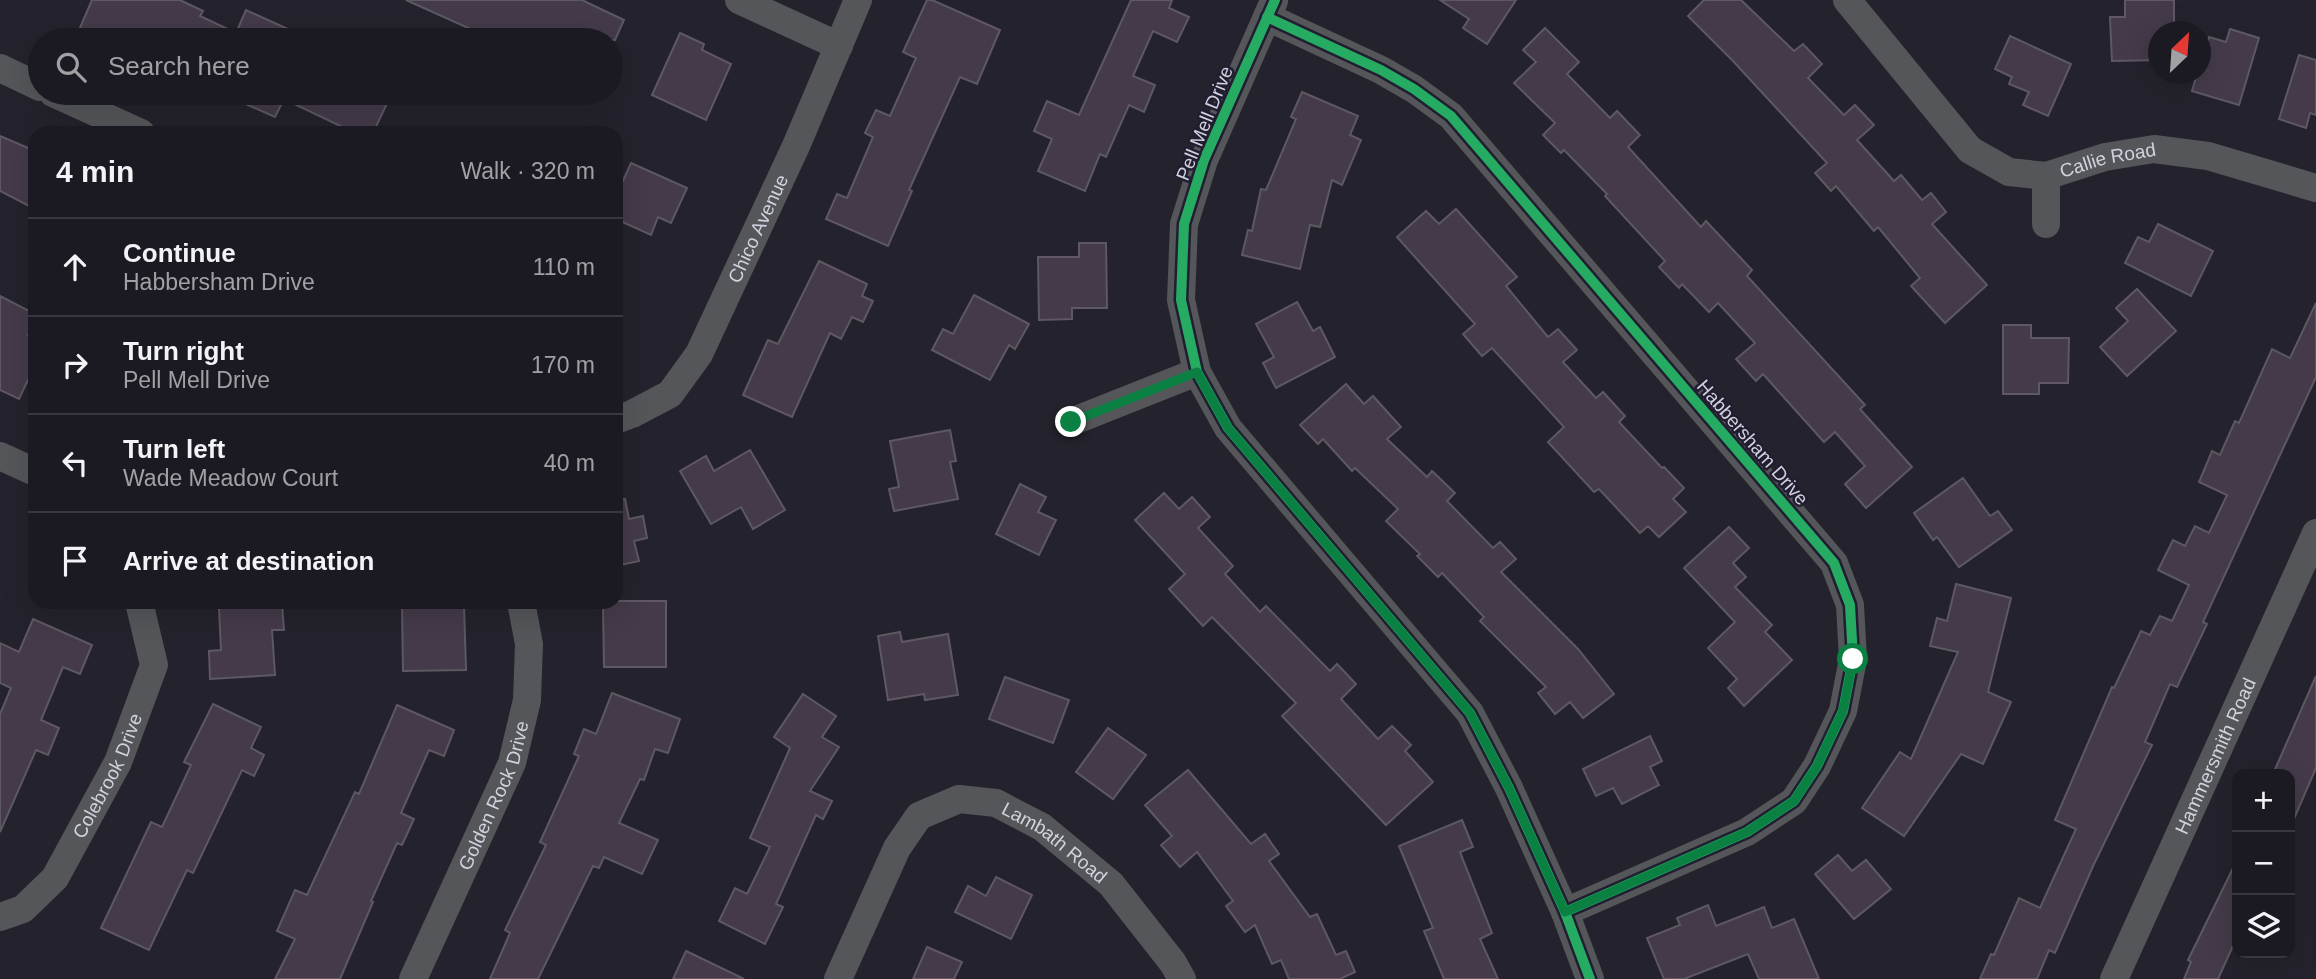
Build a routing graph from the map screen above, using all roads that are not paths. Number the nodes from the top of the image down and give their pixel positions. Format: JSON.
{"nodes":[{"id":1,"x":739,"y":0,"type":"edge"},
{"id":2,"x":858,"y":0,"type":"edge"},
{"id":3,"x":1847,"y":0,"type":"edge"},
{"id":4,"x":1271,"y":8,"type":"edge"},
{"id":5,"x":839,"y":46,"type":"junction"},
{"id":6,"x":0,"y":68,"type":"edge"},
{"id":7,"x":28,"y":81,"type":"edge"},
{"id":8,"x":79,"y":105,"type":"edge"},
{"id":9,"x":126,"y":126,"type":"edge"},
{"id":10,"x":2046,"y":176,"type":"junction"},
{"id":11,"x":2316,"y":188,"type":"edge"},
{"id":12,"x":2046,"y":224,"type":"dead end"},
{"id":13,"x":1197,"y":372,"type":"junction"},
{"id":14,"x":623,"y":417,"type":"edge"},
{"id":15,"x":1071,"y":422,"type":"dead end"},
{"id":16,"x":0,"y":456,"type":"edge"},
{"id":17,"x":28,"y":469,"type":"edge"},
{"id":18,"x":2316,"y":533,"type":"edge"},
{"id":19,"x":141,"y":609,"type":"edge"},
{"id":20,"x":522,"y":609,"type":"edge"},
{"id":21,"x":1565,"y":912,"type":"junction"},
{"id":22,"x":0,"y":917,"type":"edge"},
{"id":23,"x":413,"y":979,"type":"edge"},
{"id":24,"x":838,"y":979,"type":"edge"},
{"id":25,"x":1182,"y":979,"type":"edge"},
{"id":26,"x":1590,"y":979,"type":"edge"},
{"id":27,"x":2113,"y":979,"type":"edge"}],
"edges":[{"from":1,"to":5,"type":"street"},
{"from":2,"to":5,"type":"street","name":"Chico Avenue"},
{"from":3,"to":10,"type":"street","name":"Callie Road"},
{"from":4,"to":13,"type":"street","name":"Pell Mell Drive"},
{"from":4,"to":21,"type":"street","name":"Habbersham Drive"},
{"from":5,"to":14,"type":"street","name":"Chico Avenue"},
{"from":6,"to":7,"type":"street"},
{"from":8,"to":9,"type":"street"},
{"from":10,"to":11,"type":"street","name":"Callie Road"},
{"from":10,"to":12,"type":"street"},
{"from":13,"to":15,"type":"street"},
{"from":13,"to":21,"type":"street","name":"Pell Mell Drive"},
{"from":16,"to":17,"type":"street"},
{"from":18,"to":27,"type":"street","name":"Hammersmith Road"},
{"from":19,"to":22,"type":"street","name":"Colebrook Drive"},
{"from":20,"to":23,"type":"street","name":"Golden Rock Drive"},
{"from":21,"to":26,"type":"street","name":"Pell Mell Drive"},
{"from":24,"to":25,"type":"street","name":"Lambath Road"}]}
